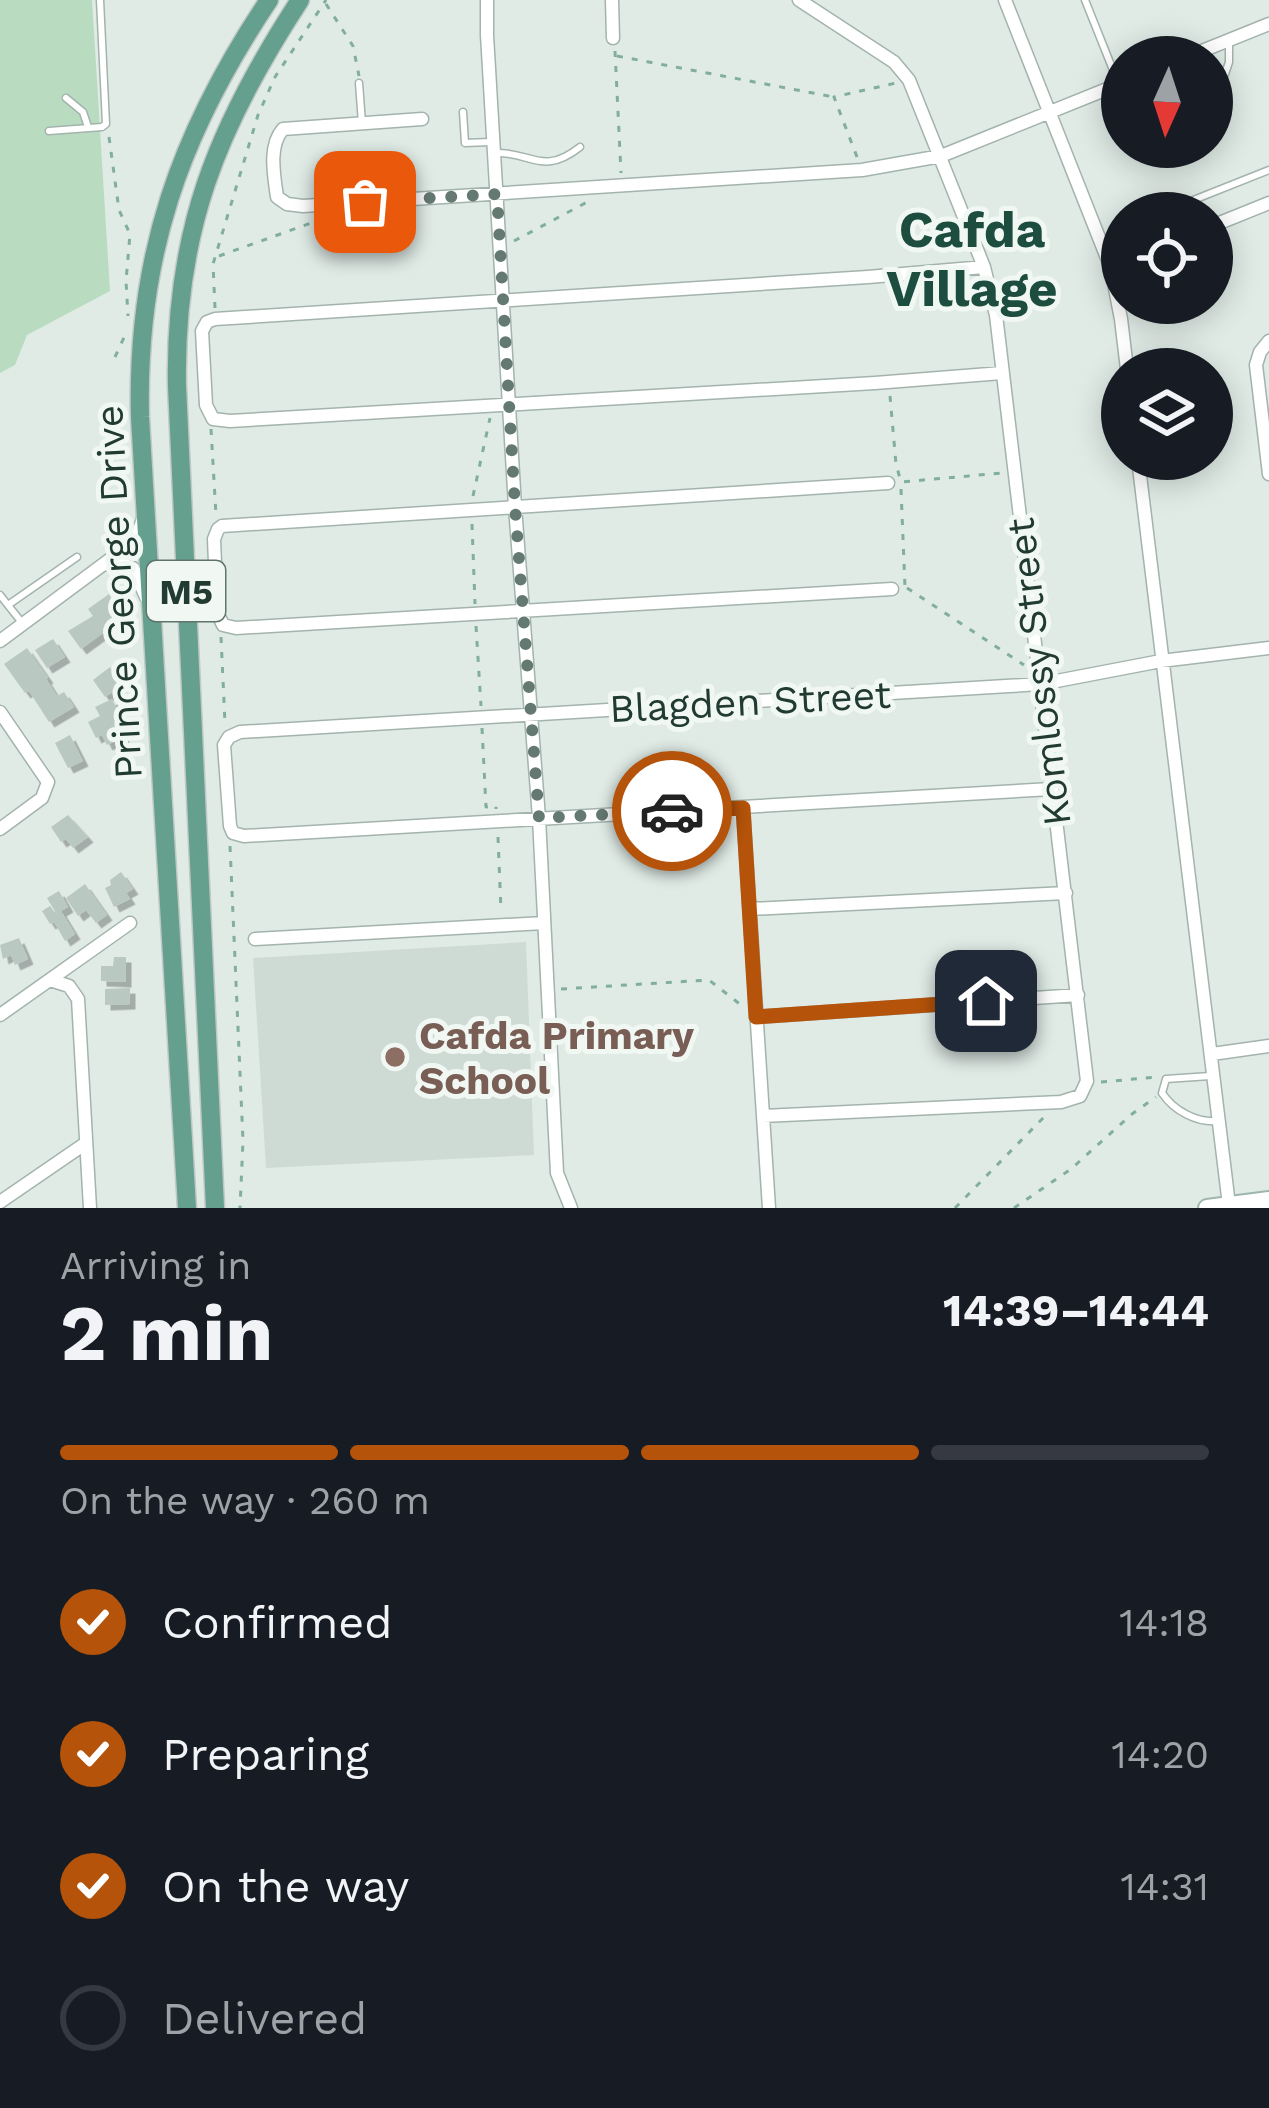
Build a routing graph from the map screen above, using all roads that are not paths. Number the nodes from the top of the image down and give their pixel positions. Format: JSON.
{"nodes":[{"id":1,"x":100,"y":0,"type":"edge"},
{"id":2,"x":268,"y":0,"type":"edge"},
{"id":3,"x":300,"y":0,"type":"edge"},
{"id":4,"x":487,"y":0,"type":"edge"},
{"id":5,"x":612,"y":0,"type":"edge"},
{"id":6,"x":799,"y":0,"type":"edge"},
{"id":7,"x":1005,"y":0,"type":"edge"},
{"id":8,"x":1085,"y":0,"type":"edge"},
{"id":9,"x":1269,"y":24,"type":"edge"},
{"id":10,"x":613,"y":38,"type":"road end"},
{"id":11,"x":1101,"y":38,"type":"edge"},
{"id":12,"x":1233,"y":38,"type":"edge"},
{"id":13,"x":359,"y":83,"type":"road end"},
{"id":14,"x":1101,"y":92,"type":"edge"},
{"id":15,"x":66,"y":98,"type":"dead end"},
{"id":16,"x":464,"y":112,"type":"dead end"},
{"id":17,"x":1049,"y":112,"type":"junction"},
{"id":18,"x":422,"y":119,"type":"dead end"},
{"id":19,"x":362,"y":123,"type":"junction"},
{"id":20,"x":88,"y":127,"type":"junction"},
{"id":21,"x":50,"y":131,"type":"dead end"},
{"id":22,"x":494,"y":147,"type":"junction"},
{"id":23,"x":580,"y":147,"type":"dead end"},
{"id":24,"x":941,"y":156,"type":"junction"},
{"id":25,"x":1269,"y":170,"type":"edge"},
{"id":26,"x":1214,"y":192,"type":"edge"},
{"id":27,"x":497,"y":194,"type":"junction"},
{"id":28,"x":1269,"y":203,"type":"edge"},
{"id":29,"x":1233,"y":218,"type":"edge"},
{"id":30,"x":1101,"y":232,"type":"edge"},
{"id":31,"x":983,"y":267,"type":"junction"},
{"id":32,"x":504,"y":301,"type":"junction"},
{"id":33,"x":1269,"y":341,"type":"edge"},
{"id":34,"x":1002,"y":373,"type":"junction"},
{"id":35,"x":510,"y":404,"type":"junction"},
{"id":36,"x":1269,"y":474,"type":"edge"},
{"id":37,"x":1140,"y":480,"type":"edge"},
{"id":38,"x":894,"y":482,"type":"road end"},
{"id":39,"x":145,"y":505,"type":"junction"},
{"id":40,"x":515,"y":507,"type":"junction"},
{"id":41,"x":77,"y":557,"type":"dead end"},
{"id":42,"x":102,"y":566,"type":"junction"},
{"id":43,"x":899,"y":588,"type":"road end"},
{"id":44,"x":0,"y":595,"type":"edge"},
{"id":45,"x":8,"y":605,"type":"junction"},
{"id":46,"x":525,"y":610,"type":"junction"},
{"id":47,"x":152,"y":612,"type":"junction"},
{"id":48,"x":23,"y":624,"type":"junction"},
{"id":49,"x":0,"y":640,"type":"edge"},
{"id":50,"x":1269,"y":648,"type":"edge"},
{"id":51,"x":1161,"y":661,"type":"junction"},
{"id":52,"x":1041,"y":684,"type":"junction"},
{"id":53,"x":0,"y":712,"type":"edge"},
{"id":54,"x":531,"y":714,"type":"junction"},
{"id":55,"x":1051,"y":789,"type":"junction"},
{"id":56,"x":743,"y":808,"type":"junction"},
{"id":57,"x":539,"y":818,"type":"junction"},
{"id":58,"x":0,"y":829,"type":"edge"},
{"id":59,"x":1066,"y":893,"type":"junction"},
{"id":60,"x":750,"y":909,"type":"junction"},
{"id":61,"x":130,"y":923,"type":"dead end"},
{"id":62,"x":544,"y":923,"type":"junction"},
{"id":63,"x":255,"y":939,"type":"dead end"},
{"id":64,"x":50,"y":980,"type":"junction"},
{"id":65,"x":1078,"y":995,"type":"junction"},
{"id":66,"x":0,"y":1016,"type":"edge"},
{"id":67,"x":756,"y":1017,"type":"junction"},
{"id":68,"x":1269,"y":1046,"type":"edge"},
{"id":69,"x":1212,"y":1054,"type":"junction"},
{"id":70,"x":1214,"y":1076,"type":"junction"},
{"id":71,"x":763,"y":1116,"type":"junction"},
{"id":72,"x":1220,"y":1121,"type":"junction"},
{"id":73,"x":86,"y":1143,"type":"junction"},
{"id":74,"x":1269,"y":1200,"type":"edge"},
{"id":75,"x":0,"y":1202,"type":"edge"},
{"id":76,"x":1229,"y":1205,"type":"edge"},
{"id":77,"x":90,"y":1208,"type":"edge"},
{"id":78,"x":188,"y":1208,"type":"edge"},
{"id":79,"x":215,"y":1208,"type":"edge"},
{"id":80,"x":571,"y":1208,"type":"edge"},
{"id":81,"x":769,"y":1208,"type":"edge"},
{"id":82,"x":1207,"y":1208,"type":"edge"}],
"edges":[{"from":1,"to":20,"type":"lane"},
{"from":2,"to":39,"type":"main road","name":"Prince George Drive","number":"M5"},
{"from":3,"to":79,"type":"main road","name":"Prince George Drive","number":"M5"},
{"from":4,"to":22,"type":"street"},
{"from":5,"to":10,"type":"street"},
{"from":6,"to":24,"type":"street","name":"Komlossy Street"},
{"from":7,"to":17,"type":"street"},
{"from":8,"to":11,"type":"lane"},
{"from":9,"to":12,"type":"street"},
{"from":13,"to":19,"type":"lane"},
{"from":14,"to":17,"type":"street"},
{"from":15,"to":20,"type":"lane"},
{"from":16,"to":22,"type":"lane"},
{"from":17,"to":24,"type":"street"},
{"from":17,"to":30,"type":"street"},
{"from":18,"to":19,"type":"street"},
{"from":19,"to":27,"type":"street"},
{"from":20,"to":21,"type":"lane"},
{"from":22,"to":23,"type":"lane"},
{"from":22,"to":27,"type":"street"},
{"from":24,"to":27,"type":"street"},
{"from":24,"to":31,"type":"street","name":"Komlossy Street"},
{"from":25,"to":26,"type":"lane"},
{"from":27,"to":32,"type":"street"},
{"from":28,"to":29,"type":"street"},
{"from":31,"to":32,"type":"street"},
{"from":31,"to":34,"type":"street","name":"Komlossy Street"},
{"from":32,"to":35,"type":"street"},
{"from":32,"to":35,"type":"street"},
{"from":33,"to":36,"type":"street"},
{"from":34,"to":35,"type":"street"},
{"from":34,"to":52,"type":"street","name":"Komlossy Street"},
{"from":35,"to":40,"type":"street"},
{"from":37,"to":51,"type":"street"},
{"from":38,"to":40,"type":"street"},
{"from":39,"to":42,"type":"street"},
{"from":39,"to":47,"type":"main road","name":"Prince George Drive","number":"M5"},
{"from":40,"to":46,"type":"street"},
{"from":40,"to":46,"type":"street"},
{"from":41,"to":45,"type":"lane"},
{"from":42,"to":47,"type":"street"},
{"from":42,"to":48,"type":"street"},
{"from":43,"to":46,"type":"street"},
{"from":44,"to":45,"type":"lane"},
{"from":45,"to":48,"type":"lane"},
{"from":46,"to":54,"type":"street"},
{"from":47,"to":78,"type":"main road","name":"Prince George Drive","number":"M5"},
{"from":48,"to":49,"type":"street"},
{"from":50,"to":51,"type":"street","name":"Blagden Street"},
{"from":51,"to":52,"type":"street","name":"Blagden Street"},
{"from":51,"to":69,"type":"street"},
{"from":52,"to":54,"type":"street","name":"Blagden Street"},
{"from":52,"to":55,"type":"street","name":"Komlossy Street"},
{"from":53,"to":58,"type":"street"},
{"from":54,"to":57,"type":"street"},
{"from":54,"to":57,"type":"street","name":"Blagden Street"},
{"from":55,"to":56,"type":"street"},
{"from":55,"to":59,"type":"street","name":"Komlossy Street"},
{"from":56,"to":57,"type":"street"},
{"from":56,"to":60,"type":"street"},
{"from":57,"to":62,"type":"street"},
{"from":59,"to":60,"type":"street"},
{"from":59,"to":65,"type":"street","name":"Komlossy Street"},
{"from":60,"to":67,"type":"street"},
{"from":61,"to":64,"type":"street"},
{"from":62,"to":63,"type":"street"},
{"from":62,"to":80,"type":"street"},
{"from":64,"to":66,"type":"street"},
{"from":64,"to":73,"type":"street"},
{"from":65,"to":67,"type":"street"},
{"from":65,"to":71,"type":"street","name":"Komlossy Street"},
{"from":67,"to":71,"type":"street"},
{"from":68,"to":69,"type":"street"},
{"from":69,"to":70,"type":"street"},
{"from":70,"to":72,"type":"street"},
{"from":70,"to":72,"type":"lane"},
{"from":71,"to":81,"type":"street"},
{"from":72,"to":76,"type":"street"},
{"from":73,"to":75,"type":"street"},
{"from":73,"to":77,"type":"street"},
{"from":74,"to":76,"type":"main road"},
{"from":76,"to":82,"type":"main road"}]}
